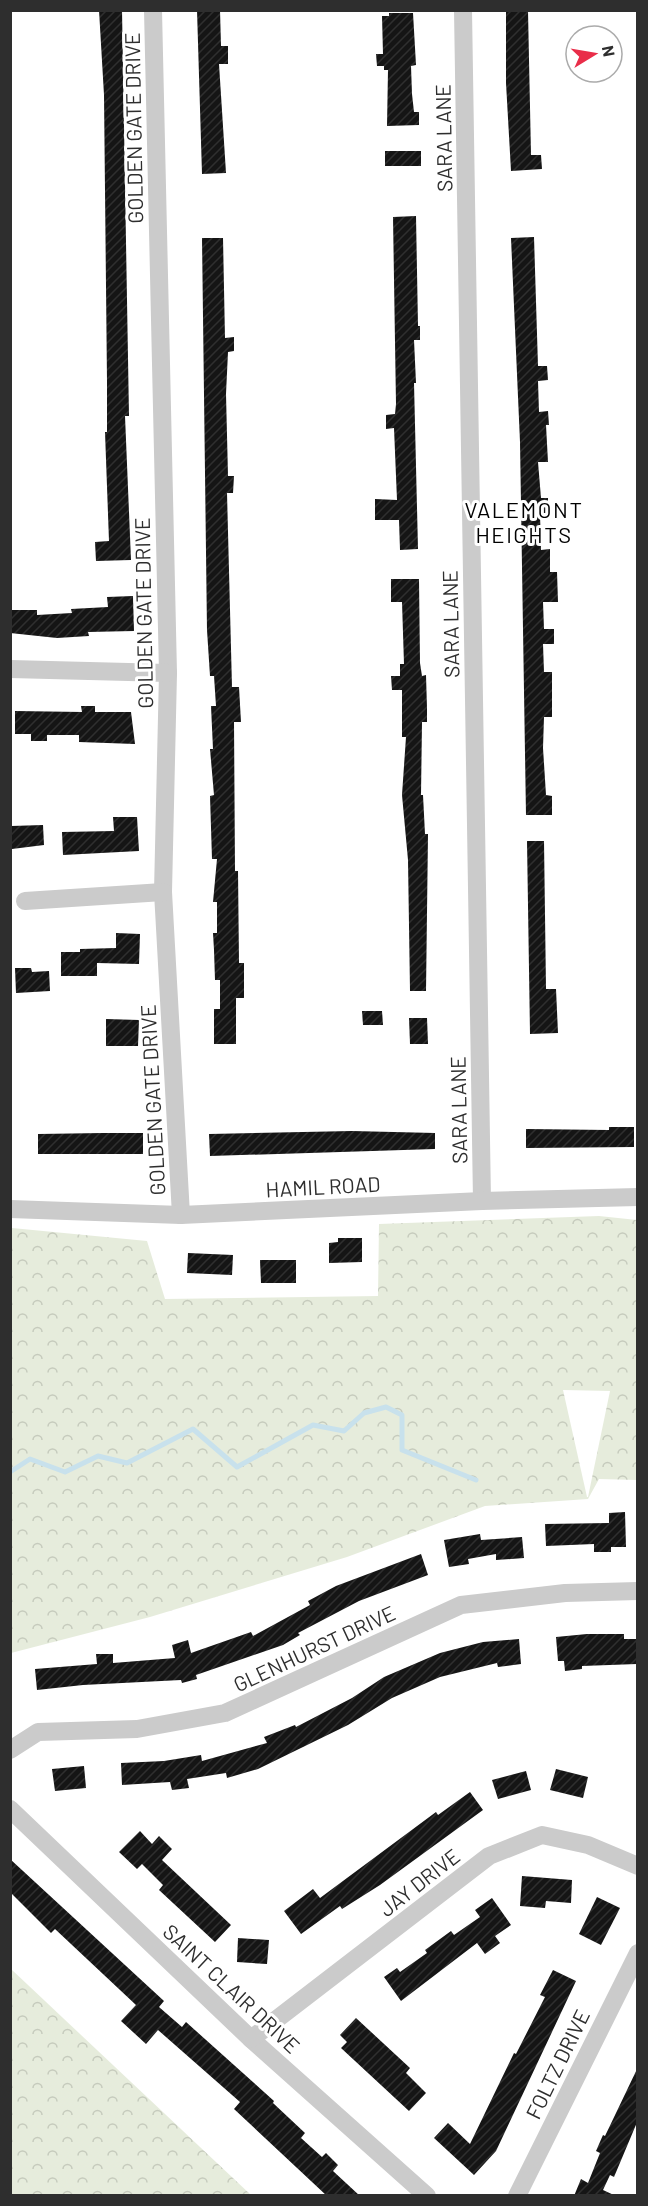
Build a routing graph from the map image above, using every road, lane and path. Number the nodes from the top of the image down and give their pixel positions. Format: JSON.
{"nodes":[{"id":1,"x":153,"y":10,"type":"edge"},
{"id":2,"x":463,"y":10,"type":"edge"},
{"id":3,"x":10,"y":669,"type":"edge"},
{"id":4,"x":168,"y":673,"type":"junction"},
{"id":5,"x":163,"y":892,"type":"junction"},
{"id":6,"x":25,"y":901,"type":"dead end"},
{"id":7,"x":638,"y":1197,"type":"edge"},
{"id":8,"x":482,"y":1201,"type":"junction"},
{"id":9,"x":10,"y":1209,"type":"edge"},
{"id":10,"x":181,"y":1215,"type":"junction"},
{"id":11,"x":638,"y":1591,"type":"edge"},
{"id":12,"x":10,"y":1750,"type":"edge"},
{"id":13,"x":10,"y":1809,"type":"edge"},
{"id":14,"x":638,"y":1866,"type":"edge"},
{"id":15,"x":638,"y":1953,"type":"edge"},
{"id":16,"x":251,"y":2039,"type":"junction"},
{"id":17,"x":427,"y":2196,"type":"edge"},
{"id":18,"x":517,"y":2196,"type":"edge"}],
"edges":[{"from":1,"to":4,"type":"street","name":"GOLDEN GATE DRIVE"},
{"from":2,"to":8,"type":"street","name":"SARA LANE"},
{"from":3,"to":4,"type":"street"},
{"from":4,"to":5,"type":"street","name":"GOLDEN GATE DRIVE"},
{"from":5,"to":6,"type":"street"},
{"from":5,"to":10,"type":"street","name":"GOLDEN GATE DRIVE"},
{"from":7,"to":8,"type":"street","name":"HAMIL ROAD"},
{"from":8,"to":10,"type":"street","name":"HAMIL ROAD"},
{"from":9,"to":10,"type":"street","name":"HAMIL ROAD"},
{"from":11,"to":12,"type":"street","name":"GLENHURST DRIVE"},
{"from":13,"to":16,"type":"street","name":"SAINT CLAIR DRIVE"},
{"from":14,"to":16,"type":"street","name":"JAY DRIVE"},
{"from":15,"to":18,"type":"street","name":"FOLTZ DRIVE"},
{"from":16,"to":17,"type":"street","name":"SAINT CLAIR DRIVE"}]}
